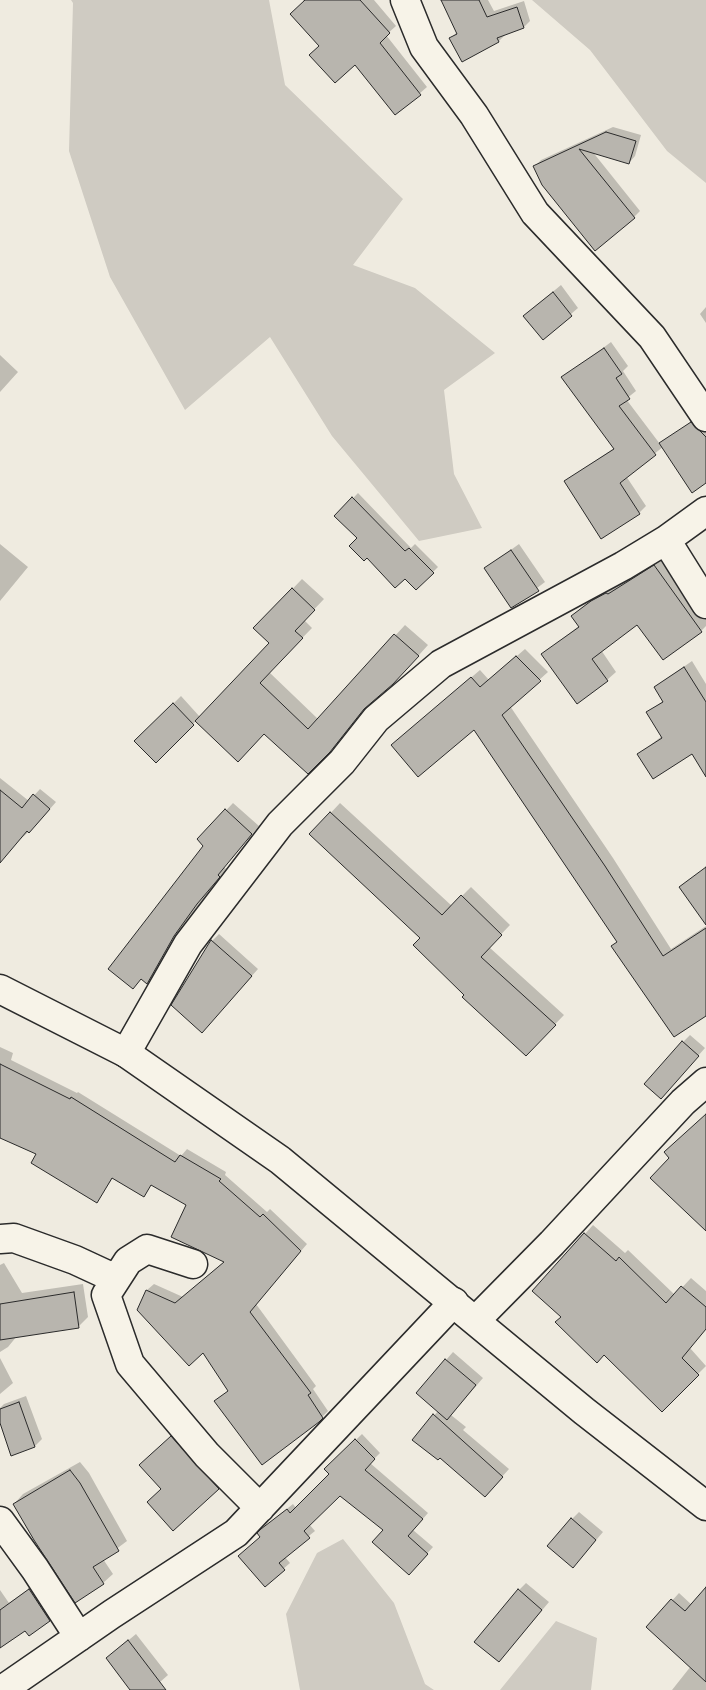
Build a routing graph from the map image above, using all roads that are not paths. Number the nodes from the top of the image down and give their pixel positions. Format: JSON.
{"nodes":[{"id":1,"x":404,"y":0,"type":"edge"},
{"id":2,"x":706,"y":418,"type":"edge"},
{"id":3,"x":706,"y":511,"type":"edge"},
{"id":4,"x":666,"y":540,"type":"junction"},
{"id":5,"x":706,"y":604,"type":"edge"},
{"id":6,"x":0,"y":989,"type":"edge"},
{"id":7,"x":126,"y":1053,"type":"junction"},
{"id":8,"x":706,"y":1082,"type":"edge"},
{"id":9,"x":0,"y":1239,"type":"edge"},
{"id":10,"x":193,"y":1264,"type":"dead end"},
{"id":11,"x":116,"y":1279,"type":"junction"},
{"id":12,"x":454,"y":1302,"type":"junction"},
{"id":13,"x":476,"y":1320,"type":"junction"},
{"id":14,"x":706,"y":1506,"type":"edge"},
{"id":15,"x":260,"y":1508,"type":"junction"},
{"id":16,"x":0,"y":1521,"type":"edge"},
{"id":17,"x":79,"y":1637,"type":"junction"},
{"id":18,"x":18,"y":1686,"type":"edge"}],
"edges":[{"from":1,"to":2,"type":"street"},
{"from":3,"to":4,"type":"street"},
{"from":4,"to":5,"type":"street"},
{"from":4,"to":7,"type":"street"},
{"from":6,"to":7,"type":"street"},
{"from":7,"to":12,"type":"street"},
{"from":8,"to":13,"type":"street"},
{"from":9,"to":11,"type":"street"},
{"from":10,"to":11,"type":"street"},
{"from":11,"to":15,"type":"street"},
{"from":12,"to":13,"type":"street"},
{"from":12,"to":15,"type":"street"},
{"from":13,"to":14,"type":"street"},
{"from":15,"to":17,"type":"street"},
{"from":16,"to":17,"type":"street"},
{"from":17,"to":18,"type":"street"}]}
